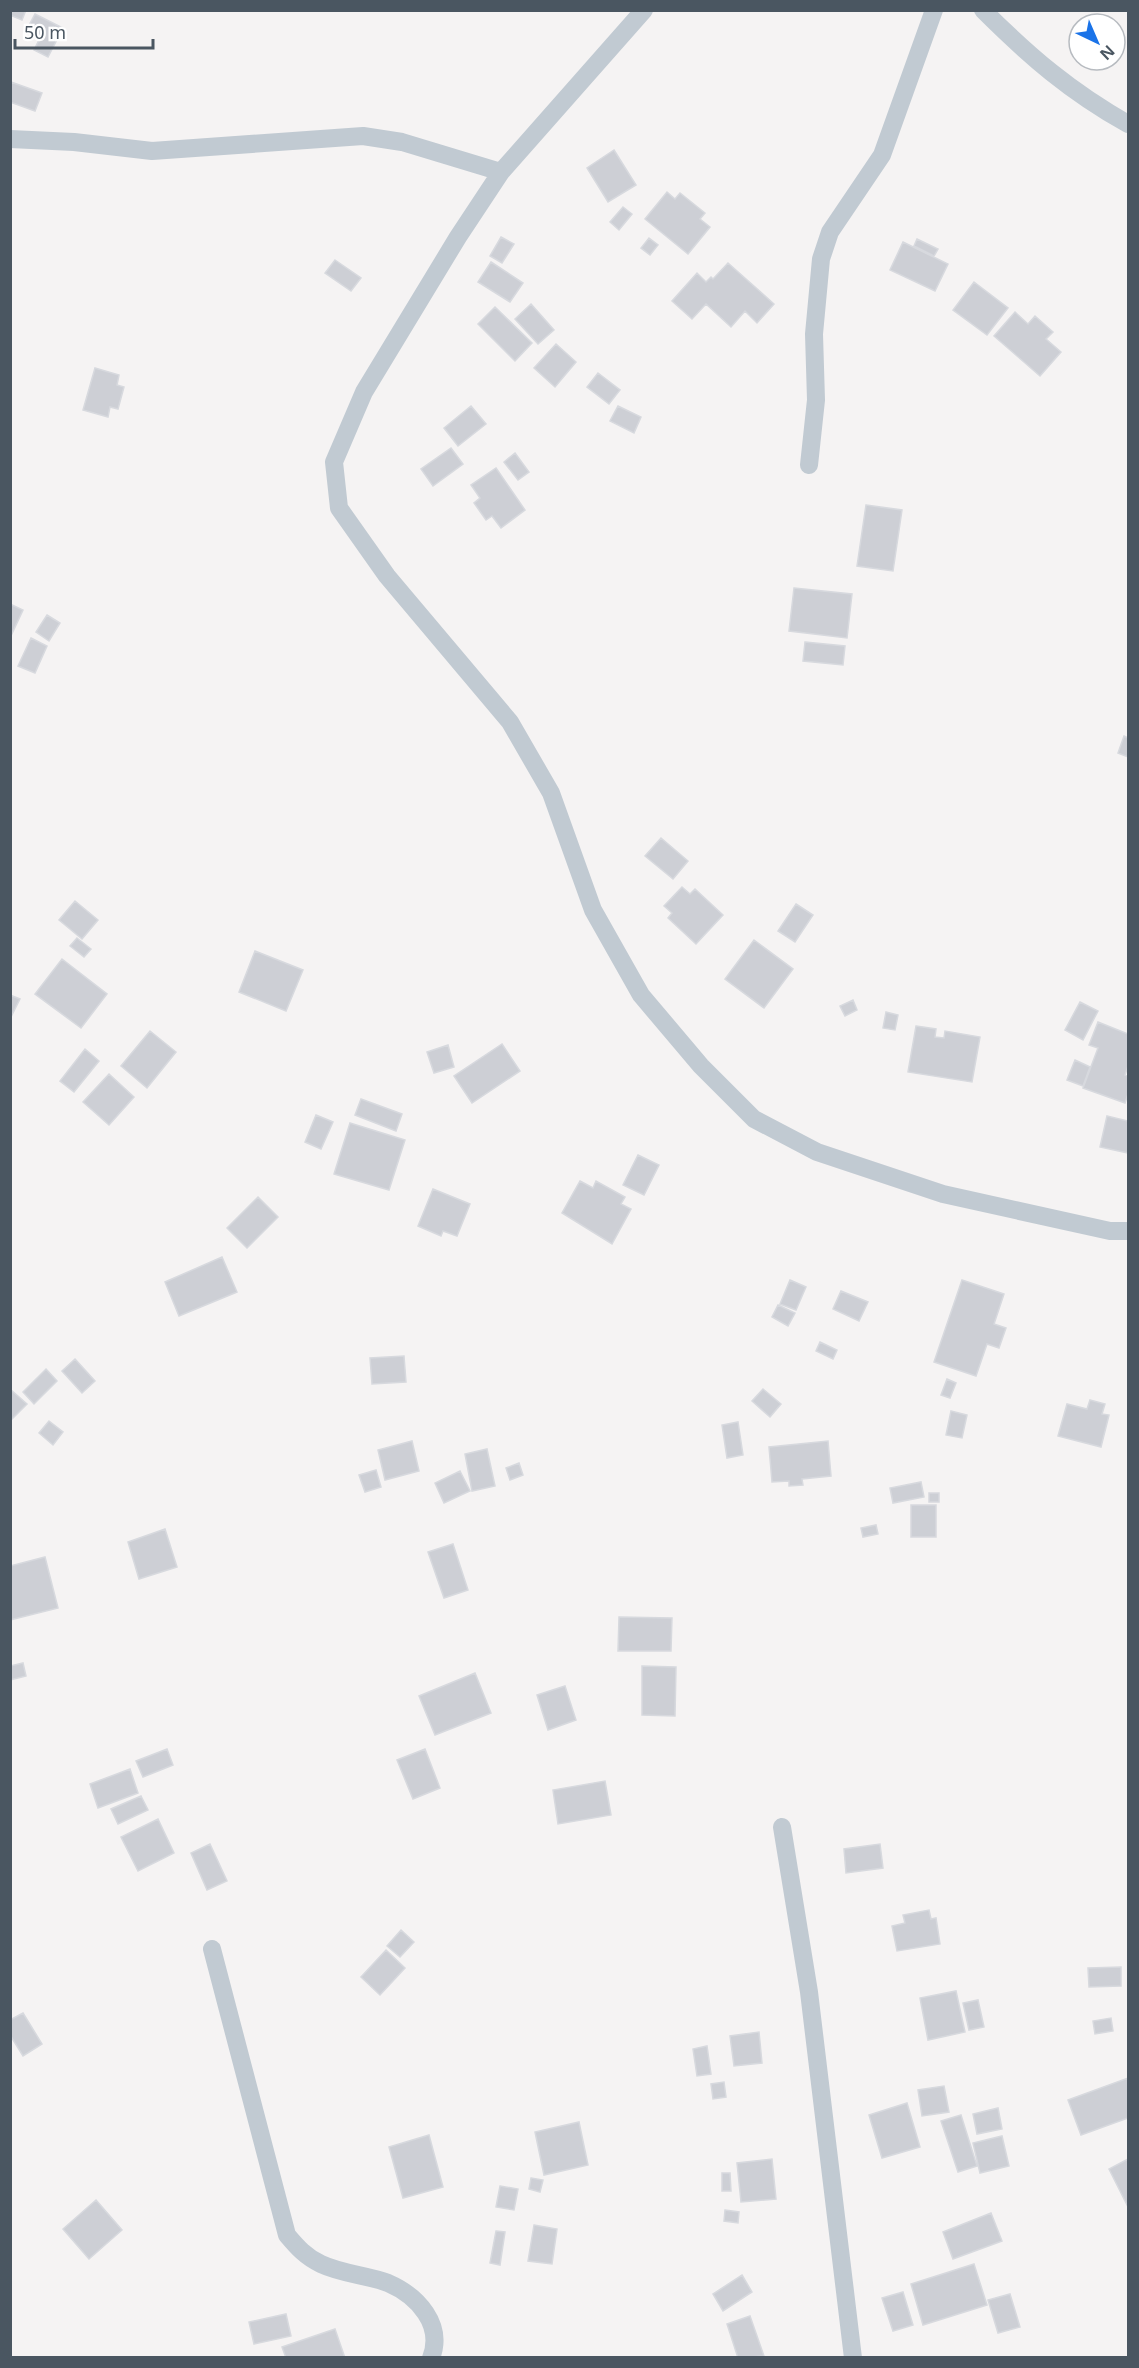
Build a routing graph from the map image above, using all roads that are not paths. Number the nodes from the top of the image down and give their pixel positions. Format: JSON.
{"nodes":[{"id":1,"x":644,"y":10,"type":"edge"},
{"id":2,"x":934,"y":10,"type":"edge"},
{"id":3,"x":983,"y":10,"type":"edge"},
{"id":4,"x":1128,"y":124,"type":"edge"},
{"id":5,"x":10,"y":139,"type":"edge"},
{"id":6,"x":501,"y":172,"type":"junction"},
{"id":7,"x":809,"y":465,"type":"dead end"},
{"id":8,"x":1128,"y":1231,"type":"edge"},
{"id":9,"x":782,"y":1827,"type":"dead end"},
{"id":10,"x":212,"y":1949,"type":"dead end"},
{"id":11,"x":431,"y":2358,"type":"edge"},
{"id":12,"x":853,"y":2358,"type":"edge"}],
"edges":[{"from":1,"to":6,"type":"street"},
{"from":2,"to":7,"type":"street"},
{"from":3,"to":4,"type":"street"},
{"from":5,"to":6,"type":"street"},
{"from":6,"to":8,"type":"street"},
{"from":9,"to":12,"type":"street"},
{"from":10,"to":11,"type":"street"}]}
